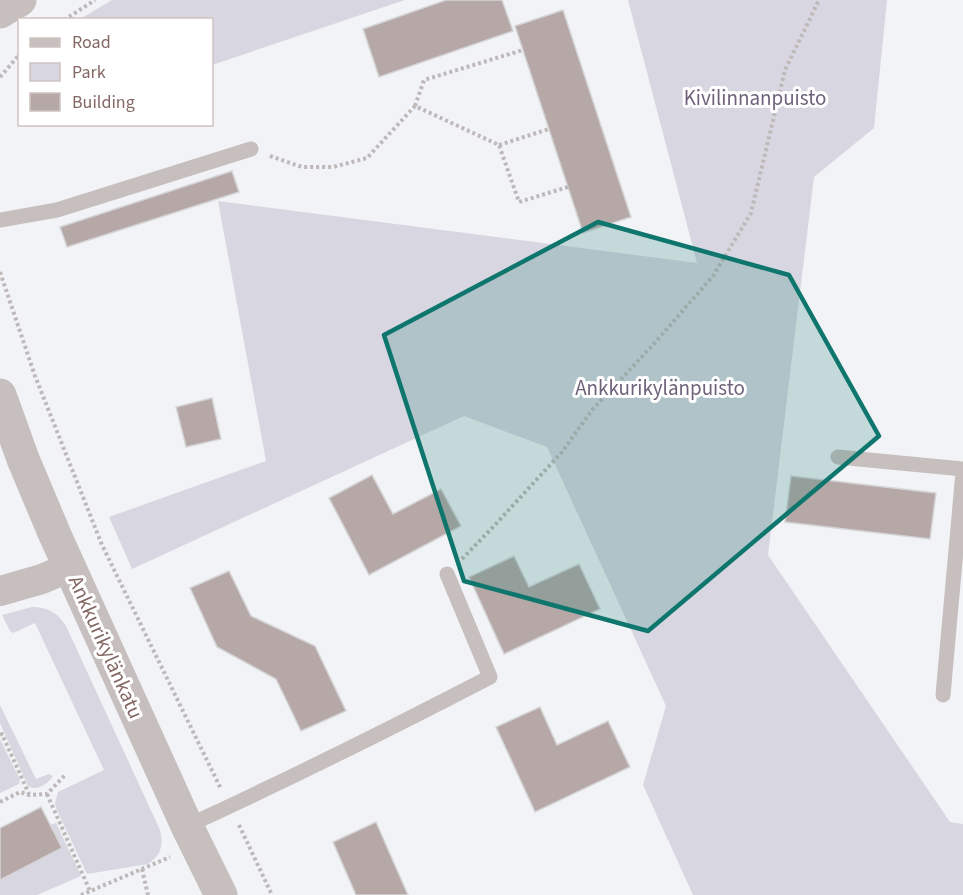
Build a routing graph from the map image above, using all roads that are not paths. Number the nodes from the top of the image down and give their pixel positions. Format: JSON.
{"nodes":[{"id":1,"x":20,"y":0,"type":"edge"},
{"id":2,"x":0,"y":12,"type":"edge"},
{"id":3,"x":251,"y":149,"type":"road end"},
{"id":4,"x":0,"y":220,"type":"edge"},
{"id":5,"x":0,"y":395,"type":"edge"},
{"id":6,"x":838,"y":457,"type":"dead end"},
{"id":7,"x":963,"y":471,"type":"edge"},
{"id":8,"x":70,"y":567,"type":"junction"},
{"id":9,"x":447,"y":574,"type":"road end"},
{"id":10,"x":0,"y":591,"type":"edge"},
{"id":11,"x":943,"y":695,"type":"dead end"},
{"id":12,"x":192,"y":835,"type":"junction"},
{"id":13,"x":221,"y":895,"type":"edge"}],
"edges":[{"from":1,"to":2,"type":"street"},
{"from":3,"to":4,"type":"lane"},
{"from":5,"to":8,"type":"street","name":"Ankkurikylänkatu"},
{"from":6,"to":7,"type":"lane"},
{"from":7,"to":11,"type":"lane"},
{"from":8,"to":10,"type":"street"},
{"from":8,"to":12,"type":"street","name":"Ankkurikylänkatu"},
{"from":9,"to":12,"type":"lane"},
{"from":12,"to":13,"type":"street","name":"Ankkurikylänkatu"}]}
